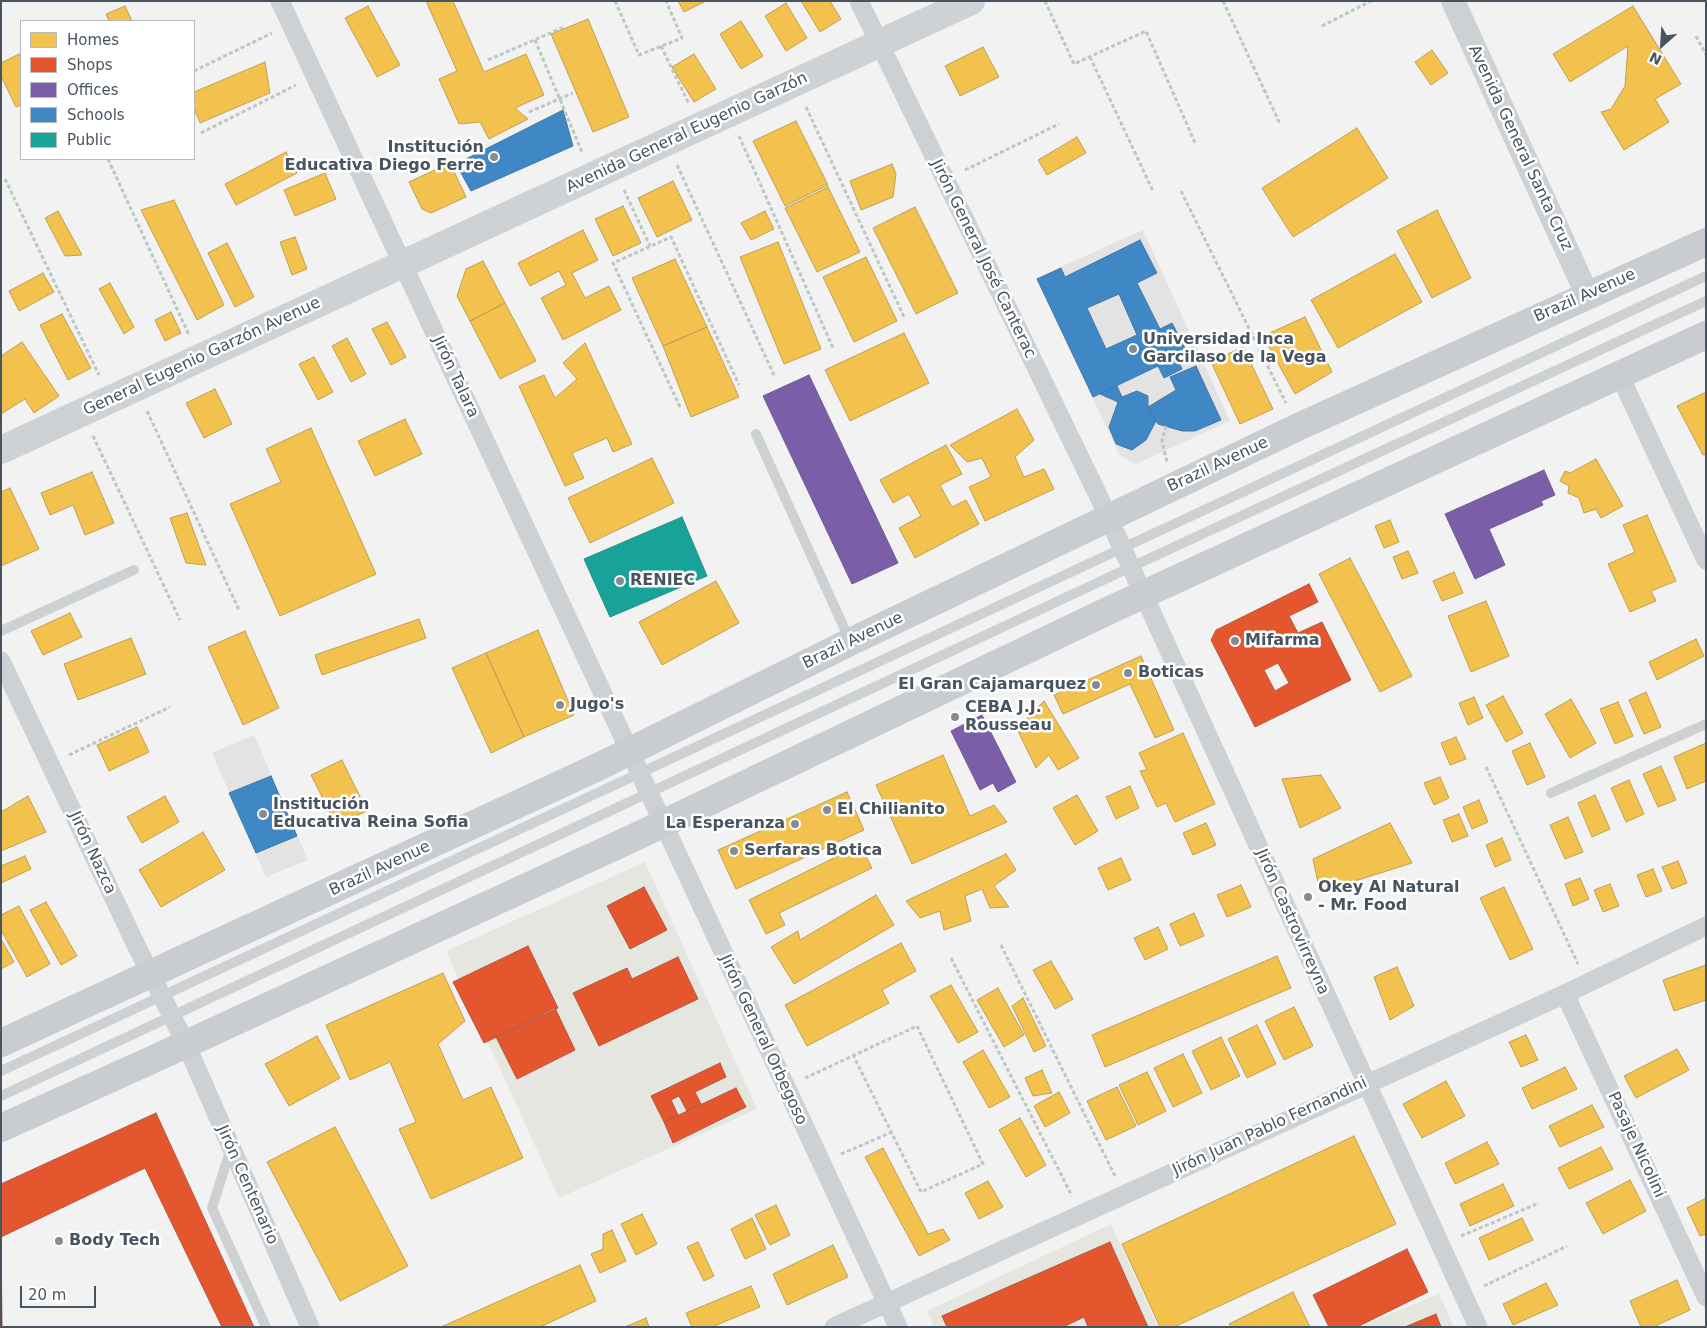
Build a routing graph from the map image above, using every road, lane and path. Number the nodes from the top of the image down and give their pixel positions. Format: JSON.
{"nodes":[{"id":1,"x":280,"y":1,"type":"edge"},
{"id":2,"x":615,"y":1,"type":"edge"},
{"id":3,"x":666,"y":1,"type":"edge"},
{"id":4,"x":858,"y":1,"type":"edge"},
{"id":5,"x":971,"y":1,"type":"edge"},
{"id":6,"x":1045,"y":1,"type":"edge"},
{"id":7,"x":1223,"y":1,"type":"edge"},
{"id":8,"x":1371,"y":1,"type":"edge"},
{"id":9,"x":1453,"y":1,"type":"edge"},
{"id":10,"x":290,"y":24,"type":"junction"},
{"id":11,"x":564,"y":26,"type":"dead end"},
{"id":12,"x":1322,"y":26,"type":"dead end"},
{"id":13,"x":1696,"y":36,"type":"dead end"},
{"id":14,"x":534,"y":40,"type":"junction"},
{"id":15,"x":878,"y":45,"type":"junction"},
{"id":16,"x":661,"y":46,"type":"junction"},
{"id":17,"x":1706,"y":56,"type":"edge"},
{"id":18,"x":1090,"y":57,"type":"junction"},
{"id":19,"x":488,"y":60,"type":"dead end"},
{"id":20,"x":195,"y":71,"type":"edge"},
{"id":21,"x":315,"y":76,"type":"junction"},
{"id":22,"x":794,"y":83,"type":"junction"},
{"id":23,"x":573,"y":93,"type":"dead end"},
{"id":24,"x":560,"y":99,"type":"junction"},
{"id":25,"x":530,"y":112,"type":"dead end"},
{"id":26,"x":729,"y":113,"type":"junction"},
{"id":27,"x":1059,"y":124,"type":"dead end"},
{"id":28,"x":1280,"y":124,"type":"dead end"},
{"id":29,"x":700,"y":127,"type":"junction"},
{"id":30,"x":201,"y":133,"type":"dead end"},
{"id":31,"x":666,"y":142,"type":"junction"},
{"id":32,"x":1196,"y":145,"type":"dead end"},
{"id":33,"x":108,"y":160,"type":"edge"},
{"id":34,"x":603,"y":172,"type":"junction"},
{"id":35,"x":5,"y":180,"type":"dead end"},
{"id":36,"x":944,"y":180,"type":"junction"},
{"id":37,"x":1153,"y":191,"type":"dead end"},
{"id":38,"x":1181,"y":191,"type":"dead end"},
{"id":39,"x":1706,"y":242,"type":"edge"},
{"id":40,"x":650,"y":246,"type":"junction"},
{"id":41,"x":402,"y":264,"type":"junction"},
{"id":42,"x":1706,"y":276,"type":"edge"},
{"id":43,"x":1587,"y":294,"type":"junction"},
{"id":44,"x":1706,"y":301,"type":"edge"},
{"id":45,"x":906,"y":319,"type":"dead end"},
{"id":46,"x":185,"y":325,"type":"dead end"},
{"id":47,"x":1706,"y":335,"type":"edge"},
{"id":48,"x":833,"y":348,"type":"dead end"},
{"id":49,"x":94,"y":366,"type":"dead end"},
{"id":50,"x":1619,"y":374,"type":"junction"},
{"id":51,"x":774,"y":375,"type":"dead end"},
{"id":52,"x":739,"y":386,"type":"dead end"},
{"id":53,"x":136,"y":387,"type":"junction"},
{"id":54,"x":680,"y":407,"type":"dead end"},
{"id":55,"x":82,"y":412,"type":"junction"},
{"id":56,"x":1298,"y":427,"type":"junction"},
{"id":57,"x":756,"y":434,"type":"dead end"},
{"id":58,"x":1,"y":450,"type":"edge"},
{"id":59,"x":1108,"y":518,"type":"junction"},
{"id":60,"x":1122,"y":547,"type":"junction"},
{"id":61,"x":1706,"y":560,"type":"edge"},
{"id":62,"x":1131,"y":567,"type":"junction"},
{"id":63,"x":134,"y":570,"type":"dead end"},
{"id":64,"x":1143,"y":595,"type":"junction"},
{"id":65,"x":239,"y":610,"type":"dead end"},
{"id":66,"x":180,"y":620,"type":"dead end"},
{"id":67,"x":1,"y":631,"type":"edge"},
{"id":68,"x":850,"y":642,"type":"junction"},
{"id":69,"x":1,"y":661,"type":"edge"},
{"id":70,"x":170,"y":707,"type":"dead end"},
{"id":71,"x":1706,"y":724,"type":"edge"},
{"id":72,"x":634,"y":763,"type":"junction"},
{"id":73,"x":50,"y":764,"type":"junction"},
{"id":74,"x":1486,"y":767,"type":"dead end"},
{"id":75,"x":1551,"y":793,"type":"dead end"},
{"id":76,"x":649,"y":794,"type":"junction"},
{"id":77,"x":664,"y":824,"type":"junction"},
{"id":78,"x":1706,"y":926,"type":"edge"},
{"id":79,"x":1001,"y":945,"type":"dead end"},
{"id":80,"x":951,"y":958,"type":"dead end"},
{"id":81,"x":1587,"y":983,"type":"junction"},
{"id":82,"x":156,"y":987,"type":"junction"},
{"id":83,"x":1564,"y":994,"type":"junction"},
{"id":84,"x":172,"y":1017,"type":"junction"},
{"id":85,"x":1,"y":1043,"type":"edge"},
{"id":86,"x":186,"y":1044,"type":"junction"},
{"id":87,"x":854,"y":1057,"type":"junction"},
{"id":88,"x":1,"y":1071,"type":"edge"},
{"id":89,"x":1366,"y":1084,"type":"junction"},
{"id":90,"x":785,"y":1087,"type":"junction"},
{"id":91,"x":1,"y":1096,"type":"edge"},
{"id":92,"x":1,"y":1128,"type":"edge"},
{"id":93,"x":892,"y":1132,"type":"junction"},
{"id":94,"x":231,"y":1148,"type":"junction"},
{"id":95,"x":820,"y":1163,"type":"junction"},
{"id":96,"x":1123,"y":1195,"type":"junction"},
{"id":97,"x":1539,"y":1203,"type":"dead end"},
{"id":98,"x":1080,"y":1214,"type":"junction"},
{"id":99,"x":1440,"y":1245,"type":"junction"},
{"id":100,"x":1567,"y":1246,"type":"dead end"},
{"id":101,"x":1463,"y":1296,"type":"junction"},
{"id":102,"x":1706,"y":1297,"type":"edge"},
{"id":103,"x":886,"y":1302,"type":"junction"},
{"id":104,"x":266,"y":1327,"type":"edge"},
{"id":105,"x":310,"y":1327,"type":"edge"},
{"id":106,"x":834,"y":1327,"type":"edge"},
{"id":107,"x":898,"y":1327,"type":"edge"},
{"id":108,"x":1478,"y":1327,"type":"edge"}],
"edges":[{"from":1,"to":10,"type":"street","name":"Jirón Talara"},
{"from":2,"to":16,"type":"path"},
{"from":3,"to":16,"type":"path"},
{"from":4,"to":15,"type":"street","name":"Jirón General José Canterac"},
{"from":5,"to":15,"type":"main road","name":"Avenida General Eugenio Garzón"},
{"from":6,"to":18,"type":"path"},
{"from":7,"to":28,"type":"path"},
{"from":8,"to":12,"type":"path"},
{"from":9,"to":43,"type":"street","name":"Avenida General Santa Cruz"},
{"from":10,"to":20,"type":"path"},
{"from":10,"to":21,"type":"street","name":"Jirón Talara"},
{"from":11,"to":14,"type":"path"},
{"from":13,"to":17,"type":"path"},
{"from":14,"to":19,"type":"path"},
{"from":14,"to":24,"type":"path"},
{"from":15,"to":22,"type":"main road","name":"Avenida General Eugenio Garzón"},
{"from":15,"to":36,"type":"street","name":"Jirón General José Canterac"},
{"from":16,"to":29,"type":"path"},
{"from":18,"to":32,"type":"path"},
{"from":18,"to":37,"type":"path"},
{"from":21,"to":30,"type":"path"},
{"from":21,"to":41,"type":"street","name":"Jirón Talara"},
{"from":22,"to":26,"type":"main road","name":"Avenida General Eugenio Garzón"},
{"from":22,"to":45,"type":"path"},
{"from":23,"to":24,"type":"path"},
{"from":24,"to":25,"type":"path"},
{"from":24,"to":34,"type":"path"},
{"from":26,"to":29,"type":"main road","name":"Avenida General Eugenio Garzón"},
{"from":26,"to":48,"type":"path"},
{"from":27,"to":36,"type":"path"},
{"from":29,"to":31,"type":"main road","name":"Avenida General Eugenio Garzón"},
{"from":31,"to":34,"type":"main road","name":"Avenida General Eugenio Garzón"},
{"from":31,"to":51,"type":"path"},
{"from":33,"to":46,"type":"path"},
{"from":34,"to":40,"type":"path"},
{"from":34,"to":41,"type":"main road","name":"Avenida General Eugenio Garzón"},
{"from":35,"to":49,"type":"path"},
{"from":36,"to":59,"type":"street","name":"Jirón General José Canterac"},
{"from":38,"to":56,"type":"path"},
{"from":39,"to":43,"type":"main road","name":"Brazil Avenue"},
{"from":40,"to":52,"type":"path"},
{"from":40,"to":54,"type":"path"},
{"from":41,"to":53,"type":"main road","name":"General Eugenio Garzón Avenue"},
{"from":41,"to":72,"type":"street","name":"Jirón Talara"},
{"from":42,"to":60,"type":"lane","name":"Brazil Avenue"},
{"from":43,"to":56,"type":"main road","name":"Brazil Avenue"},
{"from":44,"to":62,"type":"lane"},
{"from":47,"to":50,"type":"main road"},
{"from":50,"to":61,"type":"street"},
{"from":50,"to":64,"type":"main road"},
{"from":53,"to":55,"type":"main road","name":"General Eugenio Garzón Avenue"},
{"from":53,"to":65,"type":"path"},
{"from":55,"to":58,"type":"main road","name":"General Eugenio Garzón Avenue"},
{"from":55,"to":66,"type":"path"},
{"from":56,"to":59,"type":"main road","name":"Brazil Avenue"},
{"from":57,"to":68,"type":"lane"},
{"from":59,"to":60,"type":"street","name":"Jirón Castrovirreyna"},
{"from":59,"to":68,"type":"main road","name":"Brazil Avenue"},
{"from":60,"to":62,"type":"street","name":"Jirón Castrovirreyna"},
{"from":60,"to":72,"type":"lane","name":"Brazil Avenue"},
{"from":62,"to":64,"type":"street","name":"Jirón Castrovirreyna"},
{"from":62,"to":76,"type":"lane"},
{"from":63,"to":67,"type":"lane"},
{"from":64,"to":77,"type":"main road"},
{"from":64,"to":89,"type":"street","name":"Jirón Castrovirreyna"},
{"from":68,"to":72,"type":"main road","name":"Brazil Avenue"},
{"from":69,"to":73,"type":"street","name":"Jirón Nazca"},
{"from":70,"to":73,"type":"path"},
{"from":71,"to":75,"type":"lane"},
{"from":72,"to":76,"type":"street","name":"Jirón General Orbegoso"},
{"from":72,"to":82,"type":"main road","name":"Brazil Avenue"},
{"from":73,"to":82,"type":"street","name":"Jirón Nazca"},
{"from":74,"to":81,"type":"path"},
{"from":76,"to":77,"type":"street","name":"Jirón General Orbegoso"},
{"from":76,"to":84,"type":"lane"},
{"from":77,"to":86,"type":"main road"},
{"from":77,"to":90,"type":"street","name":"Jirón General Orbegoso"},
{"from":78,"to":81,"type":"street","name":"Jirón Juan Pablo Fernandini"},
{"from":79,"to":96,"type":"path"},
{"from":80,"to":98,"type":"path"},
{"from":81,"to":83,"type":"street","name":"Jirón Juan Pablo Fernandini"},
{"from":82,"to":84,"type":"street","name":"Jirón Nazca"},
{"from":82,"to":85,"type":"main road","name":"Brazil Avenue"},
{"from":82,"to":88,"type":"lane","name":"Brazil Avenue"},
{"from":83,"to":89,"type":"street","name":"Jirón Juan Pablo Fernandini"},
{"from":83,"to":102,"type":"street","name":"Pasaje Nicolini"},
{"from":84,"to":86,"type":"street","name":"Jirón Nazca"},
{"from":84,"to":91,"type":"lane"},
{"from":86,"to":92,"type":"main road"},
{"from":86,"to":94,"type":"street","name":"Jirón Centenario"},
{"from":87,"to":90,"type":"path"},
{"from":87,"to":93,"type":"path"},
{"from":87,"to":93,"type":"path"},
{"from":89,"to":96,"type":"street","name":"Jirón Juan Pablo Fernandini"},
{"from":89,"to":99,"type":"street","name":"Jirón Castrovirreyna"},
{"from":90,"to":95,"type":"street","name":"Jirón General Orbegoso"},
{"from":93,"to":95,"type":"path"},
{"from":94,"to":104,"type":"lane"},
{"from":94,"to":105,"type":"street","name":"Jirón Centenario"},
{"from":95,"to":103,"type":"street","name":"Jirón General Orbegoso"},
{"from":96,"to":98,"type":"street","name":"Jirón Juan Pablo Fernandini"},
{"from":97,"to":99,"type":"path"},
{"from":98,"to":103,"type":"street","name":"Jirón Juan Pablo Fernandini"},
{"from":99,"to":101,"type":"street","name":"Jirón Castrovirreyna"},
{"from":100,"to":101,"type":"path"},
{"from":101,"to":108,"type":"street","name":"Jirón Castrovirreyna"},
{"from":103,"to":106,"type":"street","name":"Jirón Juan Pablo Fernandini"},
{"from":103,"to":107,"type":"street","name":"Jirón General Orbegoso"}]}
